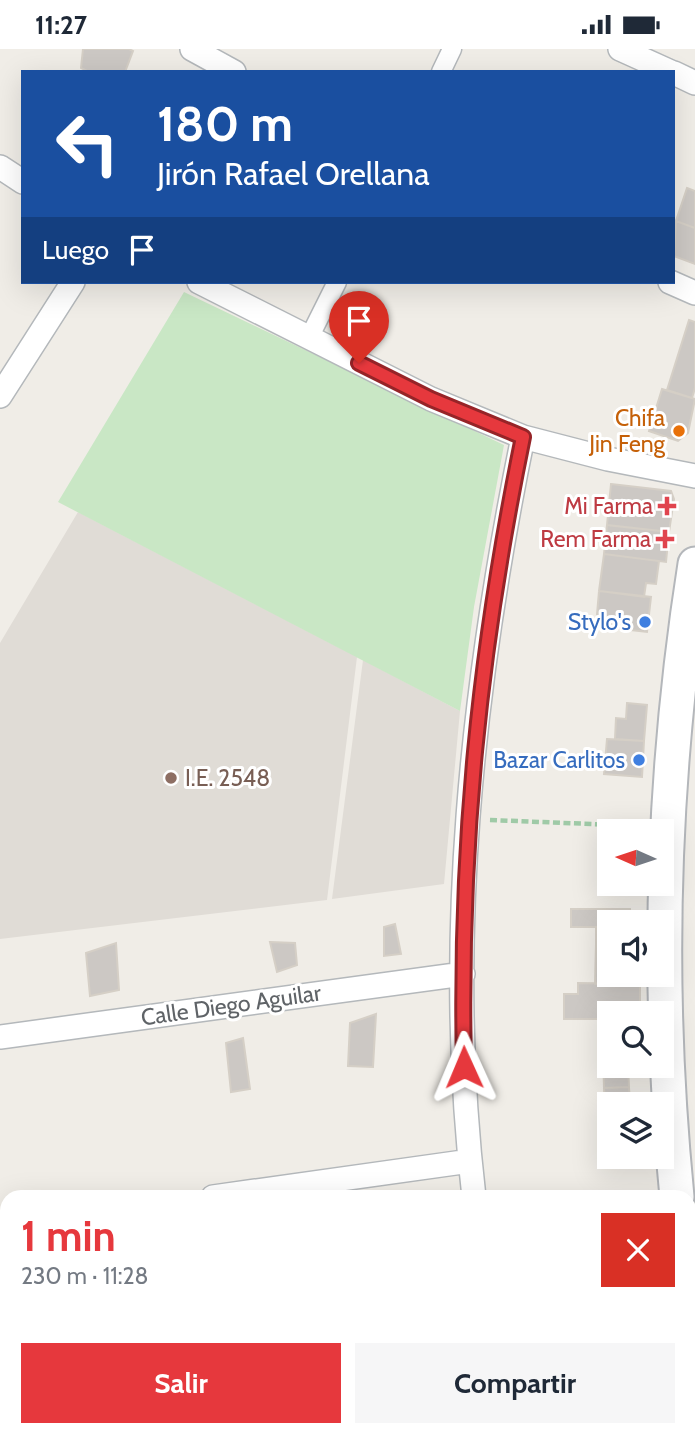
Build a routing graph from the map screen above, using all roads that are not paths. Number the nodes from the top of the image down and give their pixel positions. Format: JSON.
{"nodes":[{"id":1,"x":192,"y":49,"type":"edge"},
{"id":2,"x":452,"y":49,"type":"edge"},
{"id":3,"x":620,"y":49,"type":"edge"},
{"id":4,"x":230,"y":70,"type":"edge"},
{"id":5,"x":441,"y":70,"type":"edge"},
{"id":6,"x":667,"y":70,"type":"edge"},
{"id":7,"x":675,"y":73,"type":"edge"},
{"id":8,"x":695,"y":83,"type":"edge"},
{"id":9,"x":0,"y":167,"type":"edge"},
{"id":10,"x":21,"y":181,"type":"edge"},
{"id":11,"x":72,"y":284,"type":"edge"},
{"id":12,"x":203,"y":284,"type":"edge"},
{"id":13,"x":336,"y":284,"type":"edge"},
{"id":14,"x":675,"y":284,"type":"edge"},
{"id":15,"x":695,"y":293,"type":"edge"},
{"id":16,"x":309,"y":338,"type":"junction"},
{"id":17,"x":0,"y":395,"type":"edge"},
{"id":18,"x":523,"y":437,"type":"junction"},
{"id":19,"x":695,"y":476,"type":"edge"},
{"id":20,"x":695,"y":565,"type":"edge"},
{"id":21,"x":463,"y":974,"type":"junction"},
{"id":22,"x":0,"y":1037,"type":"edge"},
{"id":23,"x":470,"y":1161,"type":"junction"},
{"id":24,"x":264,"y":1190,"type":"edge"},
{"id":25,"x":473,"y":1190,"type":"edge"},
{"id":26,"x":677,"y":1190,"type":"edge"}],
"edges":[{"from":1,"to":4,"type":"street"},
{"from":2,"to":5,"type":"street"},
{"from":3,"to":6,"type":"street"},
{"from":7,"to":8,"type":"street"},
{"from":9,"to":10,"type":"street"},
{"from":11,"to":17,"type":"street"},
{"from":12,"to":16,"type":"street"},
{"from":13,"to":16,"type":"street"},
{"from":14,"to":15,"type":"street"},
{"from":16,"to":18,"type":"street"},
{"from":18,"to":19,"type":"street"},
{"from":18,"to":21,"type":"street"},
{"from":20,"to":26,"type":"main road"},
{"from":21,"to":22,"type":"street","name":"Calle Diego Aguilar"},
{"from":21,"to":23,"type":"street"},
{"from":23,"to":24,"type":"street"},
{"from":23,"to":25,"type":"street"}]}
